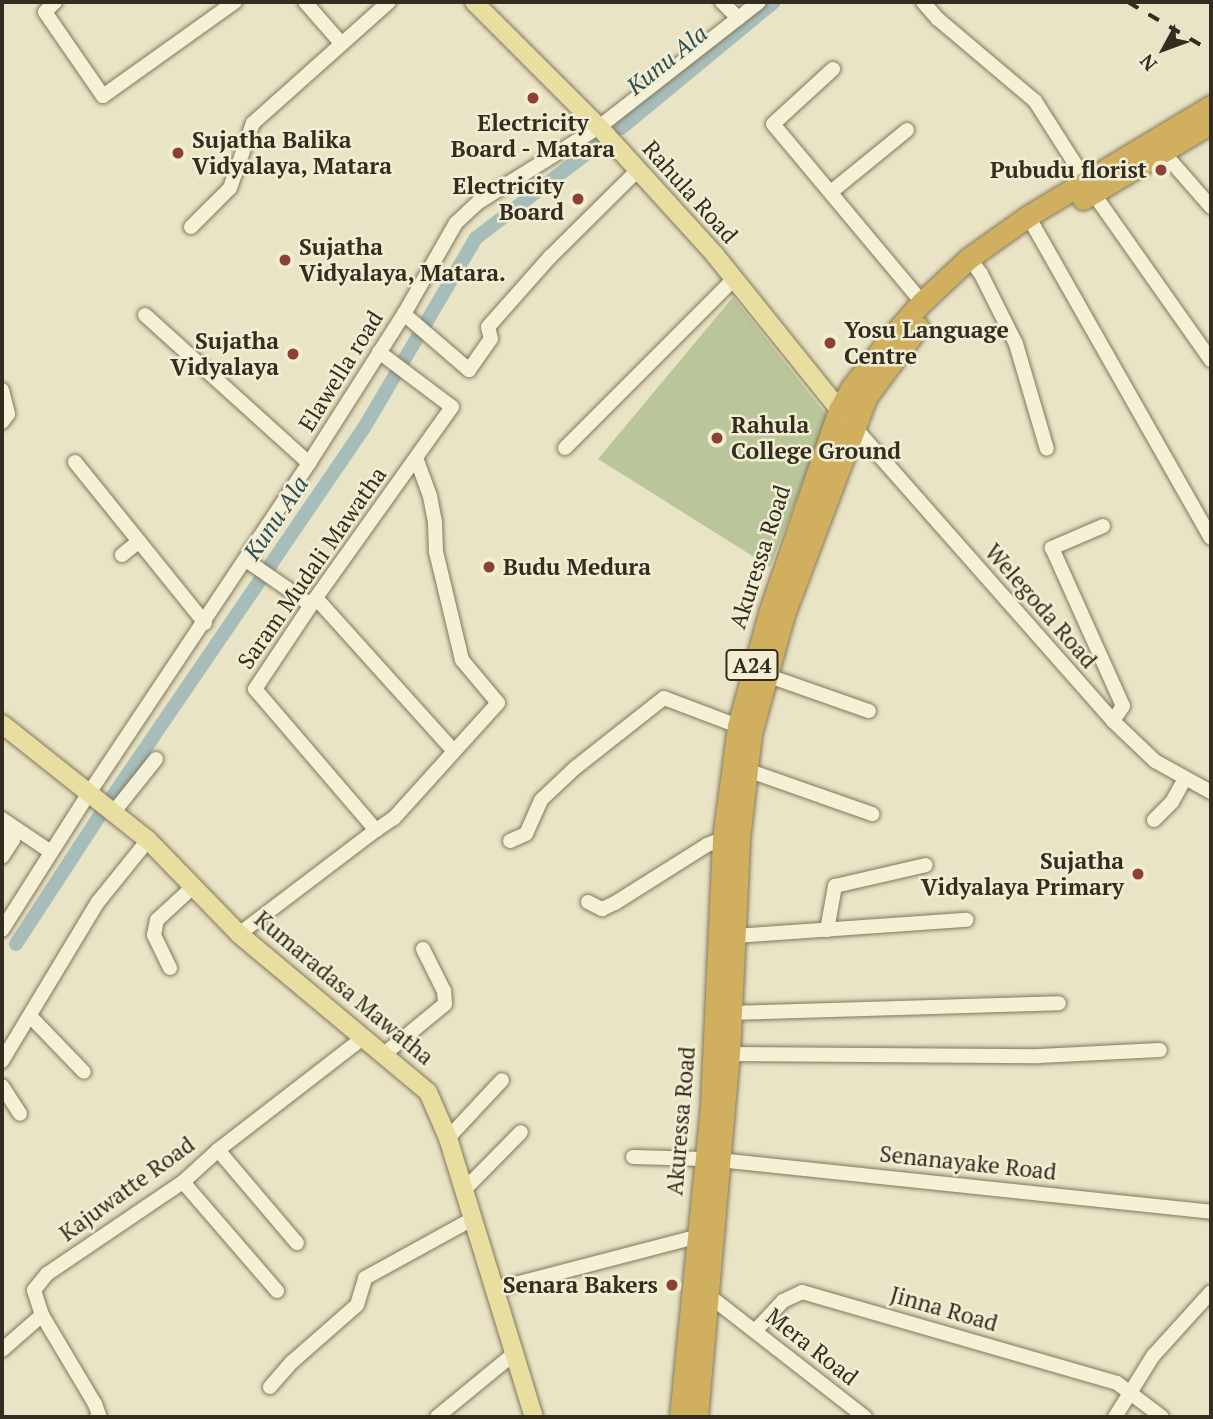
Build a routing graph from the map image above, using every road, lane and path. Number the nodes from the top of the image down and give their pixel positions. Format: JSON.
{"nodes":[{"id":1,"x":55,"y":2,"type":"edge"},
{"id":2,"x":235,"y":2,"type":"edge"},
{"id":3,"x":304,"y":2,"type":"edge"},
{"id":4,"x":389,"y":2,"type":"edge"},
{"id":5,"x":474,"y":2,"type":"edge"},
{"id":6,"x":722,"y":2,"type":"edge"},
{"id":7,"x":759,"y":2,"type":"edge"},
{"id":8,"x":923,"y":2,"type":"edge"},
{"id":9,"x":738,"y":18,"type":"junction"},
{"id":10,"x":341,"y":43,"type":"junction"},
{"id":11,"x":832,"y":69,"type":"dead end"},
{"id":12,"x":1211,"y":106,"type":"edge"},
{"id":13,"x":1211,"y":123,"type":"edge"},
{"id":14,"x":599,"y":127,"type":"junction"},
{"id":15,"x":907,"y":130,"type":"dead end"},
{"id":16,"x":1163,"y":152,"type":"junction"},
{"id":17,"x":638,"y":170,"type":"junction"},
{"id":18,"x":1090,"y":187,"type":"junction"},
{"id":19,"x":831,"y":192,"type":"junction"},
{"id":20,"x":1211,"y":207,"type":"edge"},
{"id":21,"x":1031,"y":221,"type":"junction"},
{"id":22,"x":191,"y":227,"type":"dead end"},
{"id":23,"x":973,"y":264,"type":"junction"},
{"id":24,"x":734,"y":279,"type":"junction"},
{"id":25,"x":922,"y":302,"type":"junction"},
{"id":26,"x":404,"y":314,"type":"junction"},
{"id":27,"x":145,"y":315,"type":"dead end"},
{"id":28,"x":379,"y":352,"type":"junction"},
{"id":29,"x":1211,"y":360,"type":"edge"},
{"id":30,"x":2,"y":390,"type":"edge"},
{"id":31,"x":839,"y":410,"type":"junction"},
{"id":32,"x":2,"y":422,"type":"edge"},
{"id":33,"x":855,"y":428,"type":"junction"},
{"id":34,"x":565,"y":448,"type":"dead end"},
{"id":35,"x":1047,"y":449,"type":"dead end"},
{"id":36,"x":416,"y":458,"type":"junction"},
{"id":37,"x":75,"y":461,"type":"dead end"},
{"id":38,"x":309,"y":463,"type":"junction"},
{"id":39,"x":1103,"y":526,"type":"dead end"},
{"id":40,"x":1211,"y":538,"type":"edge"},
{"id":41,"x":139,"y":541,"type":"junction"},
{"id":42,"x":122,"y":555,"type":"dead end"},
{"id":43,"x":246,"y":560,"type":"junction"},
{"id":44,"x":314,"y":602,"type":"junction"},
{"id":45,"x":205,"y":623,"type":"junction"},
{"id":46,"x":766,"y":675,"type":"junction"},
{"id":47,"x":869,"y":711,"type":"dead end"},
{"id":48,"x":1113,"y":721,"type":"junction"},
{"id":49,"x":2,"y":724,"type":"edge"},
{"id":50,"x":738,"y":726,"type":"junction"},
{"id":51,"x":454,"y":751,"type":"junction"},
{"id":52,"x":156,"y":759,"type":"dead end"},
{"id":53,"x":747,"y":769,"type":"junction"},
{"id":54,"x":1184,"y":780,"type":"junction"},
{"id":55,"x":1211,"y":792,"type":"edge"},
{"id":56,"x":89,"y":793,"type":"junction"},
{"id":57,"x":113,"y":813,"type":"junction"},
{"id":58,"x":872,"y":814,"type":"dead end"},
{"id":59,"x":2,"y":820,"type":"edge"},
{"id":60,"x":1154,"y":820,"type":"dead end"},
{"id":61,"x":2,"y":827,"type":"edge"},
{"id":62,"x":376,"y":830,"type":"junction"},
{"id":63,"x":723,"y":839,"type":"junction"},
{"id":64,"x":148,"y":840,"type":"junction"},
{"id":65,"x":510,"y":841,"type":"dead end"},
{"id":66,"x":51,"y":852,"type":"junction"},
{"id":67,"x":2,"y":857,"type":"edge"},
{"id":68,"x":926,"y":864,"type":"dead end"},
{"id":69,"x":194,"y":886,"type":"junction"},
{"id":70,"x":587,"y":902,"type":"dead end"},
{"id":71,"x":966,"y":920,"type":"dead end"},
{"id":72,"x":2,"y":930,"type":"edge"},
{"id":73,"x":827,"y":930,"type":"junction"},
{"id":74,"x":239,"y":934,"type":"junction"},
{"id":75,"x":735,"y":936,"type":"junction"},
{"id":76,"x":424,"y":949,"type":"dead end"},
{"id":77,"x":170,"y":968,"type":"dead end"},
{"id":78,"x":724,"y":985,"type":"junction"},
{"id":79,"x":1059,"y":1003,"type":"dead end"},
{"id":80,"x":730,"y":1013,"type":"junction"},
{"id":81,"x":31,"y":1017,"type":"junction"},
{"id":82,"x":363,"y":1038,"type":"junction"},
{"id":83,"x":1160,"y":1050,"type":"dead end"},
{"id":84,"x":729,"y":1054,"type":"junction"},
{"id":85,"x":383,"y":1055,"type":"junction"},
{"id":86,"x":2,"y":1061,"type":"edge"},
{"id":87,"x":84,"y":1072,"type":"dead end"},
{"id":88,"x":502,"y":1080,"type":"dead end"},
{"id":89,"x":2,"y":1086,"type":"edge"},
{"id":90,"x":20,"y":1114,"type":"dead end"},
{"id":91,"x":521,"y":1132,"type":"dead end"},
{"id":92,"x":448,"y":1138,"type":"junction"},
{"id":93,"x":218,"y":1150,"type":"junction"},
{"id":94,"x":633,"y":1157,"type":"dead end"},
{"id":95,"x":712,"y":1160,"type":"junction"},
{"id":96,"x":183,"y":1182,"type":"junction"},
{"id":97,"x":464,"y":1190,"type":"junction"},
{"id":98,"x":1211,"y":1212,"type":"edge"},
{"id":99,"x":474,"y":1218,"type":"junction"},
{"id":100,"x":696,"y":1237,"type":"junction"},
{"id":101,"x":297,"y":1243,"type":"dead end"},
{"id":102,"x":496,"y":1289,"type":"junction"},
{"id":103,"x":277,"y":1291,"type":"dead end"},
{"id":104,"x":1211,"y":1292,"type":"edge"},
{"id":105,"x":698,"y":1300,"type":"junction"},
{"id":106,"x":42,"y":1315,"type":"junction"},
{"id":107,"x":755,"y":1331,"type":"junction"},
{"id":108,"x":2,"y":1350,"type":"edge"},
{"id":109,"x":515,"y":1353,"type":"junction"},
{"id":110,"x":270,"y":1387,"type":"dead end"},
{"id":111,"x":1132,"y":1393,"type":"junction"},
{"id":112,"x":97,"y":1417,"type":"edge"},
{"id":113,"x":437,"y":1417,"type":"edge"},
{"id":114,"x":534,"y":1417,"type":"edge"},
{"id":115,"x":680,"y":1417,"type":"edge"},
{"id":116,"x":697,"y":1417,"type":"edge"},
{"id":117,"x":864,"y":1417,"type":"edge"},
{"id":118,"x":1115,"y":1417,"type":"edge"},
{"id":119,"x":1162,"y":1417,"type":"edge"}],
"edges":[{"from":1,"to":2,"type":"street"},
{"from":3,"to":10,"type":"street"},
{"from":4,"to":10,"type":"street"},
{"from":5,"to":14,"type":"main road","name":"Rahula Road"},
{"from":6,"to":9,"type":"street"},
{"from":7,"to":9,"type":"street","name":"Elawella road"},
{"from":8,"to":18,"type":"street"},
{"from":9,"to":14,"type":"street","name":"Elawella road"},
{"from":10,"to":22,"type":"street"},
{"from":11,"to":19,"type":"street"},
{"from":12,"to":18,"type":"highway","name":"Akuressa Road","number":"A24"},
{"from":13,"to":16,"type":"highway","name":"Akuressa Road","number":"A24"},
{"from":14,"to":17,"type":"main road","name":"Rahula Road"},
{"from":14,"to":26,"type":"street","name":"Elawella road"},
{"from":15,"to":19,"type":"street"},
{"from":16,"to":18,"type":"highway","name":"Akuressa Road","number":"A24"},
{"from":16,"to":20,"type":"street"},
{"from":17,"to":24,"type":"main road","name":"Rahula Road"},
{"from":17,"to":26,"type":"street"},
{"from":18,"to":21,"type":"highway","name":"Akuressa Road","number":"A24"},
{"from":18,"to":29,"type":"street"},
{"from":19,"to":25,"type":"street"},
{"from":21,"to":23,"type":"highway","name":"Akuressa Road","number":"A24"},
{"from":21,"to":40,"type":"street"},
{"from":23,"to":25,"type":"highway","name":"Akuressa Road","number":"A24"},
{"from":23,"to":33,"type":"highway","name":"Akuressa Road","number":"A24"},
{"from":23,"to":35,"type":"street"},
{"from":24,"to":31,"type":"main road","name":"Rahula Road"},
{"from":24,"to":34,"type":"street"},
{"from":25,"to":31,"type":"highway","name":"Akuressa Road","number":"A24"},
{"from":26,"to":28,"type":"street","name":"Elawella road"},
{"from":27,"to":38,"type":"street"},
{"from":28,"to":36,"type":"street","name":"Saram Mudali Mawatha"},
{"from":28,"to":38,"type":"street","name":"Elawella road"},
{"from":30,"to":32,"type":"street"},
{"from":31,"to":33,"type":"main road","name":"Rahula Road"},
{"from":31,"to":50,"type":"highway","name":"Akuressa Road","number":"A24"},
{"from":33,"to":46,"type":"highway","name":"Akuressa Road","number":"A24"},
{"from":33,"to":48,"type":"street","name":"Welegoda Road"},
{"from":36,"to":44,"type":"street","name":"Saram Mudali Mawatha"},
{"from":36,"to":51,"type":"street"},
{"from":37,"to":41,"type":"street"},
{"from":38,"to":43,"type":"street","name":"Elawella road"},
{"from":39,"to":48,"type":"street"},
{"from":41,"to":42,"type":"street"},
{"from":41,"to":45,"type":"street"},
{"from":43,"to":44,"type":"street"},
{"from":43,"to":45,"type":"street","name":"Elawella road"},
{"from":44,"to":51,"type":"street"},
{"from":44,"to":62,"type":"street","name":"Saram Mudali Mawatha"},
{"from":45,"to":56,"type":"street","name":"Elawella road"},
{"from":46,"to":47,"type":"street"},
{"from":46,"to":53,"type":"highway","name":"Akuressa Road","number":"A24"},
{"from":48,"to":54,"type":"street","name":"Welegoda Road"},
{"from":49,"to":56,"type":"main road","name":"Kumaradasa Mawatha"},
{"from":50,"to":63,"type":"highway","name":"Akuressa Road","number":"A24"},
{"from":50,"to":65,"type":"street"},
{"from":51,"to":62,"type":"street"},
{"from":52,"to":57,"type":"street"},
{"from":53,"to":58,"type":"street"},
{"from":53,"to":75,"type":"highway","name":"Akuressa Road","number":"A24"},
{"from":54,"to":55,"type":"street","name":"Welegoda Road"},
{"from":54,"to":60,"type":"street"},
{"from":56,"to":57,"type":"main road","name":"Kumaradasa Mawatha"},
{"from":56,"to":66,"type":"street","name":"Elawella road"},
{"from":57,"to":64,"type":"main road","name":"Kumaradasa Mawatha"},
{"from":59,"to":66,"type":"street"},
{"from":61,"to":67,"type":"street"},
{"from":62,"to":74,"type":"street"},
{"from":63,"to":70,"type":"street"},
{"from":63,"to":78,"type":"highway","name":"Akuressa Road","number":"A24"},
{"from":64,"to":69,"type":"main road","name":"Kumaradasa Mawatha"},
{"from":64,"to":81,"type":"street"},
{"from":66,"to":72,"type":"street","name":"Elawella road"},
{"from":68,"to":73,"type":"street"},
{"from":69,"to":74,"type":"main road","name":"Kumaradasa Mawatha"},
{"from":69,"to":77,"type":"street"},
{"from":71,"to":73,"type":"street"},
{"from":73,"to":75,"type":"street"},
{"from":74,"to":82,"type":"main road","name":"Kumaradasa Mawatha"},
{"from":75,"to":78,"type":"highway","name":"Akuressa Road","number":"A24"},
{"from":76,"to":85,"type":"street"},
{"from":78,"to":80,"type":"highway","name":"Akuressa Road","number":"A24"},
{"from":78,"to":95,"type":"highway","name":"Akuressa Road","number":"A24"},
{"from":79,"to":80,"type":"street"},
{"from":80,"to":84,"type":"highway","name":"Akuressa Road","number":"A24"},
{"from":81,"to":86,"type":"street"},
{"from":81,"to":87,"type":"street"},
{"from":82,"to":85,"type":"main road","name":"Kumaradasa Mawatha"},
{"from":82,"to":93,"type":"street","name":"Kajuwatte Road"},
{"from":83,"to":84,"type":"street"},
{"from":84,"to":95,"type":"highway","name":"Akuressa Road","number":"A24"},
{"from":85,"to":92,"type":"main road","name":"Kumaradasa Mawatha"},
{"from":88,"to":92,"type":"street"},
{"from":89,"to":90,"type":"street"},
{"from":91,"to":97,"type":"street"},
{"from":92,"to":97,"type":"main road","name":"Kumaradasa Mawatha"},
{"from":93,"to":96,"type":"street","name":"Kajuwatte Road"},
{"from":93,"to":101,"type":"street"},
{"from":94,"to":95,"type":"street","name":"Senanayake Road"},
{"from":95,"to":98,"type":"street","name":"Senanayake Road"},
{"from":95,"to":100,"type":"highway","name":"Akuressa Road","number":"A24"},
{"from":95,"to":105,"type":"highway","name":"Akuressa Road","number":"A24"},
{"from":96,"to":103,"type":"street"},
{"from":96,"to":106,"type":"street","name":"Kajuwatte Road"},
{"from":97,"to":99,"type":"main road","name":"Kumaradasa Mawatha"},
{"from":99,"to":102,"type":"main road","name":"Kumaradasa Mawatha"},
{"from":99,"to":110,"type":"street"},
{"from":100,"to":102,"type":"street"},
{"from":100,"to":105,"type":"highway","name":"Akuressa Road","number":"A24"},
{"from":102,"to":109,"type":"main road","name":"Kumaradasa Mawatha"},
{"from":104,"to":111,"type":"street"},
{"from":105,"to":107,"type":"street","name":"Mera Road"},
{"from":105,"to":115,"type":"highway","name":"Akuressa Road","number":"A24"},
{"from":105,"to":116,"type":"highway","name":"Akuressa Road","number":"A24"},
{"from":106,"to":108,"type":"street"},
{"from":106,"to":112,"type":"street","name":"Kajuwatte Road"},
{"from":107,"to":111,"type":"street","name":"Jinna Road"},
{"from":107,"to":117,"type":"street","name":"Mera Road"},
{"from":109,"to":113,"type":"street"},
{"from":109,"to":114,"type":"main road","name":"Kumaradasa Mawatha"},
{"from":111,"to":118,"type":"street"},
{"from":111,"to":119,"type":"street"}]}
